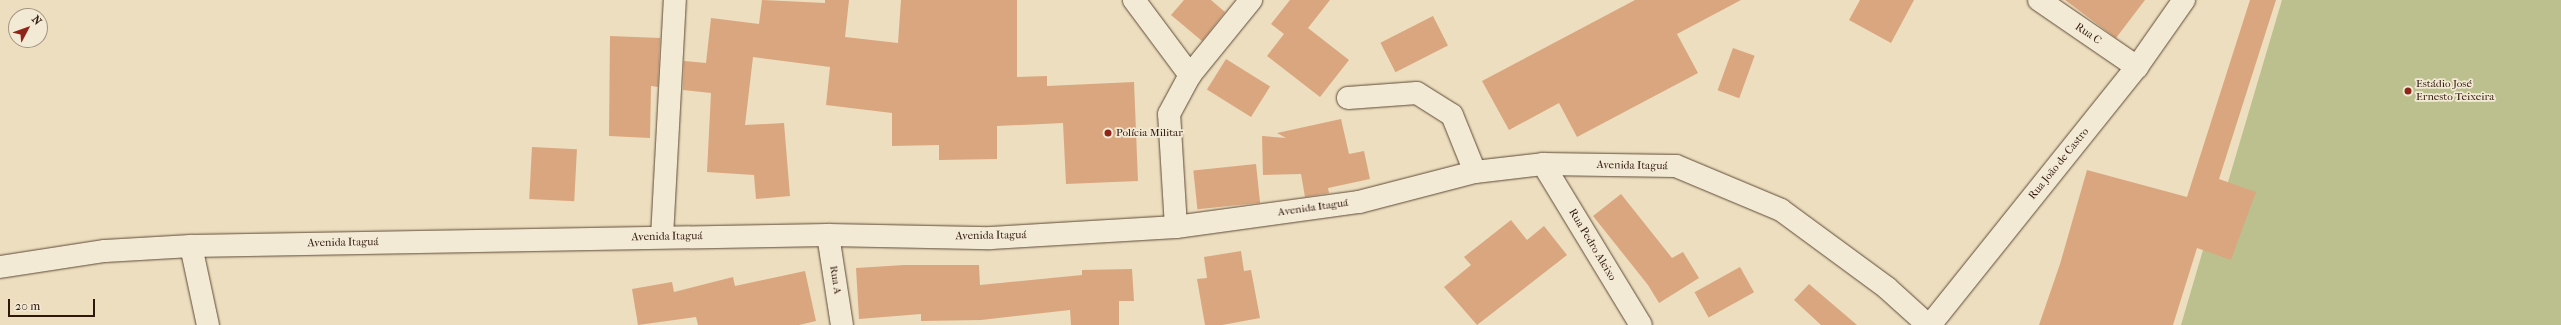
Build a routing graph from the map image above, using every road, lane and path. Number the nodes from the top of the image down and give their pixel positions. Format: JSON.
{"nodes":[{"id":1,"x":675,"y":0,"type":"edge"},
{"id":2,"x":1134,"y":0,"type":"edge"},
{"id":3,"x":1251,"y":0,"type":"edge"},
{"id":4,"x":2039,"y":0,"type":"edge"},
{"id":5,"x":2184,"y":0,"type":"edge"},
{"id":6,"x":2137,"y":67,"type":"junction"},
{"id":7,"x":1190,"y":75,"type":"junction"},
{"id":8,"x":1348,"y":98,"type":"dead end"},
{"id":9,"x":1543,"y":164,"type":"junction"},
{"id":10,"x":1476,"y":172,"type":"junction"},
{"id":11,"x":1176,"y":227,"type":"junction"},
{"id":12,"x":828,"y":235,"type":"junction"},
{"id":13,"x":662,"y":237,"type":"junction"},
{"id":14,"x":191,"y":246,"type":"junction"},
{"id":15,"x":0,"y":267,"type":"edge"},
{"id":16,"x":208,"y":325,"type":"edge"},
{"id":17,"x":842,"y":325,"type":"edge"},
{"id":18,"x":1641,"y":325,"type":"edge"},
{"id":19,"x":1929,"y":325,"type":"edge"}],
"edges":[{"from":1,"to":13,"type":"street"},
{"from":2,"to":7,"type":"street"},
{"from":3,"to":7,"type":"street"},
{"from":4,"to":6,"type":"street","name":"Rua C"},
{"from":5,"to":6,"type":"street","name":"Rua João de Castro"},
{"from":6,"to":19,"type":"street","name":"Rua João de Castro"},
{"from":7,"to":11,"type":"street"},
{"from":8,"to":10,"type":"street"},
{"from":9,"to":10,"type":"street","name":"Avenida Itaguá"},
{"from":9,"to":18,"type":"street","name":"Rua Pedro Aleixo"},
{"from":9,"to":19,"type":"street","name":"Avenida Itaguá"},
{"from":10,"to":11,"type":"street","name":"Avenida Itaguá"},
{"from":11,"to":12,"type":"street","name":"Avenida Itaguá"},
{"from":12,"to":13,"type":"street","name":"Avenida Itaguá"},
{"from":12,"to":17,"type":"street","name":"Rua A"},
{"from":13,"to":14,"type":"street","name":"Avenida Itaguá"},
{"from":14,"to":15,"type":"street","name":"Avenida Itaguá"},
{"from":14,"to":16,"type":"street"}]}
